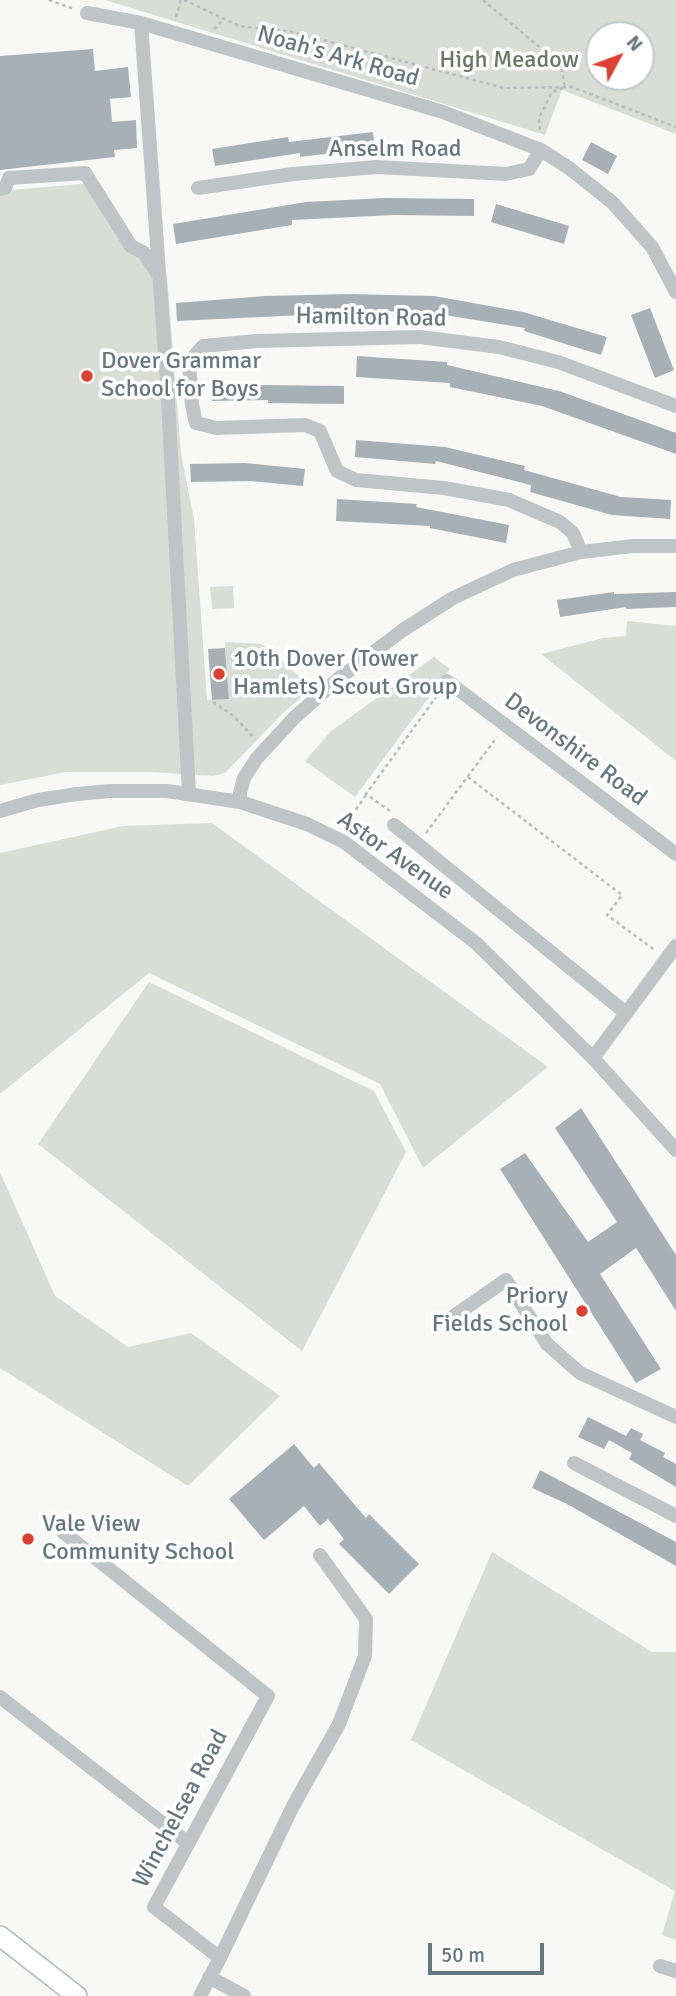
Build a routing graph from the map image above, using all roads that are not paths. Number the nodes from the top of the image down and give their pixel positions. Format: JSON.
{"nodes":[{"id":1,"x":88,"y":13,"type":"road end"},
{"id":2,"x":141,"y":23,"type":"junction"},
{"id":3,"x":541,"y":150,"type":"junction"},
{"id":4,"x":198,"y":188,"type":"dead end"},
{"id":5,"x":0,"y":190,"type":"edge"},
{"id":6,"x":158,"y":275,"type":"junction"},
{"id":7,"x":676,"y":291,"type":"edge"},
{"id":8,"x":676,"y":406,"type":"edge"},
{"id":9,"x":676,"y":546,"type":"edge"},
{"id":10,"x":581,"y":552,"type":"junction"},
{"id":11,"x":447,"y":681,"type":"road end"},
{"id":12,"x":189,"y":793,"type":"junction"},
{"id":13,"x":240,"y":802,"type":"junction"},
{"id":14,"x":0,"y":811,"type":"edge"},
{"id":15,"x":394,"y":825,"type":"road end"},
{"id":16,"x":676,"y":854,"type":"edge"},
{"id":17,"x":676,"y":946,"type":"edge"},
{"id":18,"x":626,"y":1013,"type":"junction"},
{"id":19,"x":593,"y":1058,"type":"junction"},
{"id":20,"x":676,"y":1150,"type":"edge"},
{"id":21,"x":454,"y":1316,"type":"dead end"},
{"id":22,"x":676,"y":1417,"type":"edge"},
{"id":23,"x":574,"y":1463,"type":"dead end"},
{"id":24,"x":676,"y":1516,"type":"edge"},
{"id":25,"x":63,"y":1532,"type":"dead end"},
{"id":26,"x":320,"y":1555,"type":"dead end"},
{"id":27,"x":0,"y":1697,"type":"edge"},
{"id":28,"x":188,"y":1843,"type":"junction"},
{"id":29,"x":0,"y":1936,"type":"edge"},
{"id":30,"x":220,"y":1958,"type":"junction"},
{"id":31,"x":660,"y":1966,"type":"dead end"},
{"id":32,"x":676,"y":1971,"type":"edge"},
{"id":33,"x":209,"y":1978,"type":"junction"},
{"id":34,"x":77,"y":1996,"type":"edge"},
{"id":35,"x":200,"y":1996,"type":"edge"},
{"id":36,"x":244,"y":1996,"type":"edge"}],
"edges":[{"from":1,"to":2,"type":"street","name":"Noah's Ark Road"},
{"from":2,"to":3,"type":"street","name":"Noah's Ark Road"},
{"from":2,"to":6,"type":"street"},
{"from":3,"to":4,"type":"street","name":"Anselm Road"},
{"from":3,"to":7,"type":"street","name":"Noah's Ark Road"},
{"from":5,"to":6,"type":"street"},
{"from":6,"to":12,"type":"street"},
{"from":8,"to":10,"type":"street","name":"Hamilton Road"},
{"from":9,"to":10,"type":"street"},
{"from":10,"to":13,"type":"street"},
{"from":11,"to":16,"type":"street","name":"Devonshire Road"},
{"from":12,"to":13,"type":"street","name":"Astor Avenue"},
{"from":12,"to":14,"type":"street","name":"Astor Avenue"},
{"from":13,"to":19,"type":"street","name":"Astor Avenue"},
{"from":15,"to":18,"type":"street"},
{"from":17,"to":18,"type":"street"},
{"from":18,"to":19,"type":"street"},
{"from":19,"to":20,"type":"street","name":"Astor Avenue"},
{"from":21,"to":22,"type":"street"},
{"from":23,"to":24,"type":"street"},
{"from":25,"to":28,"type":"street","name":"Winchelsea Road"},
{"from":26,"to":30,"type":"street"},
{"from":27,"to":28,"type":"street"},
{"from":28,"to":30,"type":"street","name":"Winchelsea Road"},
{"from":29,"to":34,"type":"main road"},
{"from":30,"to":33,"type":"street"},
{"from":31,"to":32,"type":"street"},
{"from":33,"to":35,"type":"street"},
{"from":33,"to":36,"type":"street"}]}
